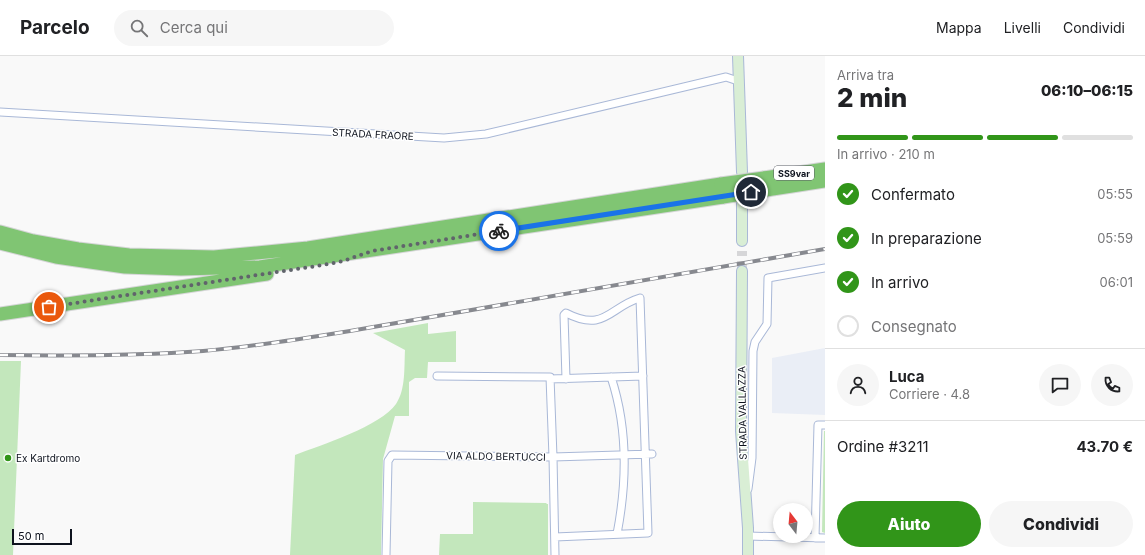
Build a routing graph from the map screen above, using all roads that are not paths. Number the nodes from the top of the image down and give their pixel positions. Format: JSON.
{"nodes":[{"id":1,"x":738,"y":56,"type":"edge"},
{"id":2,"x":738,"y":81,"type":"junction"},
{"id":3,"x":0,"y":112,"type":"edge"},
{"id":4,"x":825,"y":164,"type":"edge"},
{"id":5,"x":825,"y":169,"type":"edge"},
{"id":6,"x":742,"y":172,"type":"dead end"},
{"id":7,"x":793,"y":174,"type":"junction"},
{"id":8,"x":825,"y":181,"type":"edge"},
{"id":9,"x":765,"y":184,"type":"junction"},
{"id":10,"x":825,"y":187,"type":"edge"},
{"id":11,"x":722,"y":190,"type":"junction"},
{"id":12,"x":742,"y":202,"type":"dead end"},
{"id":13,"x":0,"y":232,"type":"edge"},
{"id":14,"x":0,"y":243,"type":"edge"},
{"id":15,"x":742,"y":246,"type":"tunnel mouth"},
{"id":16,"x":372,"y":251,"type":"junction"},
{"id":17,"x":825,"y":268,"type":"edge"},
{"id":18,"x":742,"y":271,"type":"tunnel mouth"},
{"id":19,"x":0,"y":314,"type":"edge"},
{"id":20,"x":437,"y":376,"type":"dead end"},
{"id":21,"x":643,"y":376,"type":"junction"},
{"id":22,"x":611,"y":377,"type":"junction"},
{"id":23,"x":550,"y":379,"type":"junction"},
{"id":24,"x":566,"y":379,"type":"junction"},
{"id":25,"x":825,"y":425,"type":"edge"},
{"id":26,"x":649,"y":454,"type":"junction"},
{"id":27,"x":624,"y":455,"type":"junction"},
{"id":28,"x":553,"y":458,"type":"junction"},
{"id":29,"x":747,"y":513,"type":"junction"},
{"id":30,"x":617,"y":534,"type":"junction"},
{"id":31,"x":748,"y":536,"type":"junction"},
{"id":32,"x":555,"y":537,"type":"junction"},
{"id":33,"x":815,"y":538,"type":"junction"},
{"id":34,"x":825,"y":538,"type":"edge"},
{"id":35,"x":386,"y":555,"type":"edge"},
{"id":36,"x":555,"y":555,"type":"edge"},
{"id":37,"x":748,"y":555,"type":"edge"}],
"edges":[{"from":1,"to":2,"type":"street"},
{"from":2,"to":3,"type":"street","name":"STRADA FRAORE"},
{"from":2,"to":6,"type":"street"},
{"from":4,"to":7,"type":"highway"},
{"from":5,"to":7,"type":"highway","number":"SS9var"},
{"from":7,"to":9,"type":"highway","number":"SS9var"},
{"from":8,"to":9,"type":"highway","number":"SS9var"},
{"from":9,"to":10,"type":"highway"},
{"from":9,"to":11,"type":"highway","number":"SS9var","bridge":true},
{"from":11,"to":13,"type":"highway"},
{"from":11,"to":16,"type":"highway"},
{"from":12,"to":15,"type":"street"},
{"from":14,"to":16,"type":"highway"},
{"from":16,"to":19,"type":"highway"},
{"from":17,"to":29,"type":"street"},
{"from":18,"to":29,"type":"street","name":"STRADA VALLAZZA"},
{"from":20,"to":23,"type":"street"},
{"from":21,"to":22,"type":"street"},
{"from":21,"to":24,"type":"street"},
{"from":21,"to":26,"type":"street"},
{"from":22,"to":24,"type":"street"},
{"from":22,"to":27,"type":"street"},
{"from":23,"to":24,"type":"street"},
{"from":23,"to":28,"type":"street","name":"VIA ALDO BERTUCCI"},
{"from":25,"to":33,"type":"street"},
{"from":26,"to":27,"type":"street"},
{"from":26,"to":30,"type":"street"},
{"from":27,"to":28,"type":"street"},
{"from":27,"to":30,"type":"street"},
{"from":28,"to":32,"type":"street"},
{"from":28,"to":35,"type":"street","name":"VIA ALDO BERTUCCI"},
{"from":29,"to":31,"type":"street","name":"STRADA VALLAZZA"},
{"from":30,"to":32,"type":"street"},
{"from":31,"to":33,"type":"street"},
{"from":31,"to":37,"type":"street","name":"STRADA VALLAZZA"},
{"from":32,"to":36,"type":"street"},
{"from":33,"to":34,"type":"street"}]}
